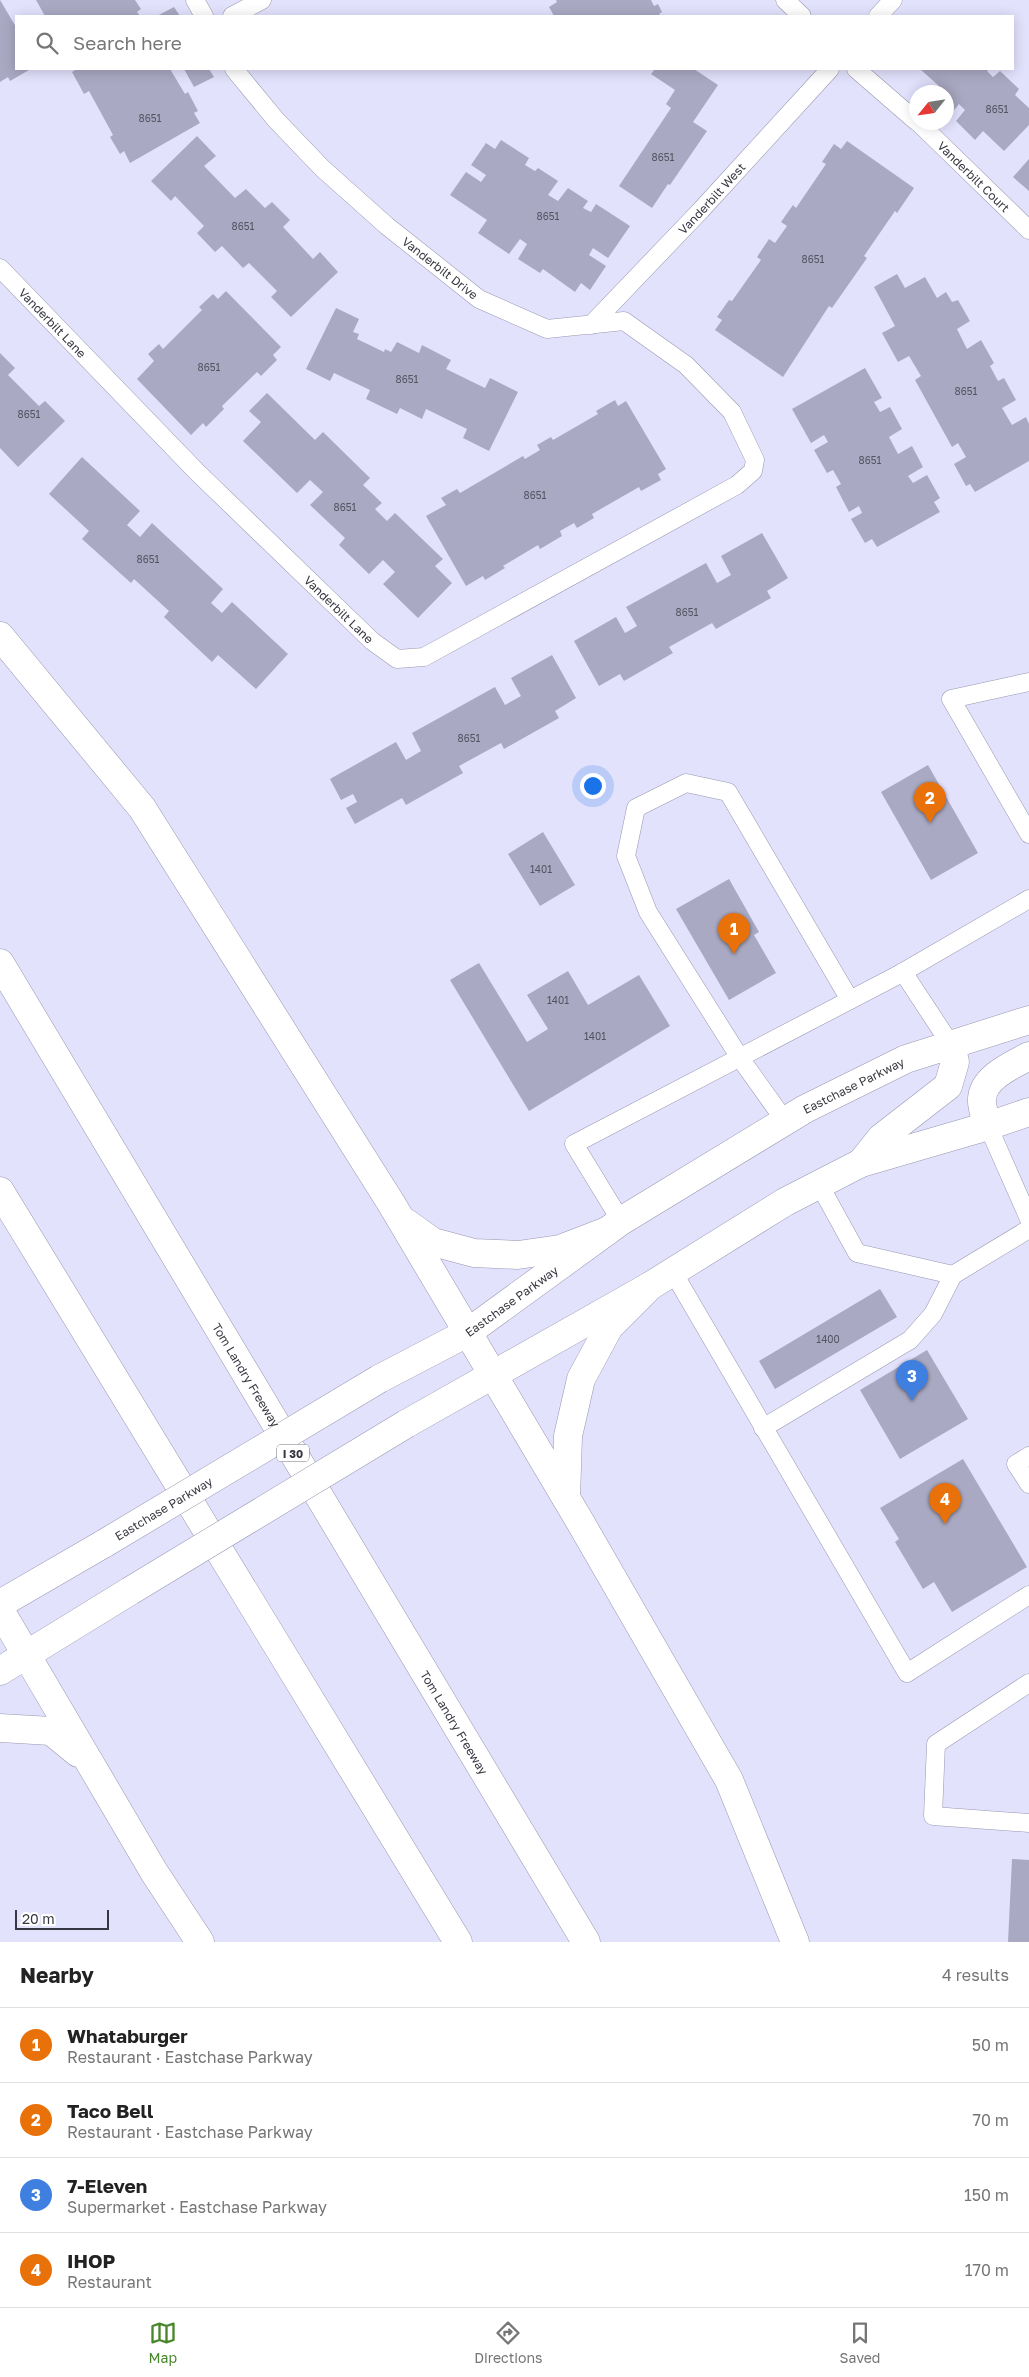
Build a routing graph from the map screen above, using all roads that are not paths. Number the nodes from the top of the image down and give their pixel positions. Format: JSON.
{"nodes":[{"id":1,"x":195,"y":0,"type":"edge"},
{"id":2,"x":262,"y":0,"type":"edge"},
{"id":3,"x":786,"y":0,"type":"edge"},
{"id":4,"x":893,"y":0,"type":"edge"},
{"id":5,"x":203,"y":15,"type":"edge"},
{"id":6,"x":234,"y":15,"type":"edge"},
{"id":7,"x":801,"y":15,"type":"edge"},
{"id":8,"x":879,"y":15,"type":"edge"},
{"id":9,"x":235,"y":70,"type":"edge"},
{"id":10,"x":829,"y":70,"type":"edge"},
{"id":11,"x":857,"y":70,"type":"edge"},
{"id":12,"x":909,"y":115,"type":"edge"},
{"id":13,"x":925,"y":130,"type":"edge"},
{"id":14,"x":1029,"y":230,"type":"edge"},
{"id":15,"x":0,"y":268,"type":"edge"},
{"id":16,"x":591,"y":325,"type":"junction"},
{"id":17,"x":753,"y":471,"type":"joint"},
{"id":18,"x":0,"y":636,"type":"edge"},
{"id":19,"x":1029,"y":682,"type":"edge"},
{"id":20,"x":1029,"y":834,"type":"edge"},
{"id":21,"x":1029,"y":899,"type":"edge"},
{"id":22,"x":0,"y":963,"type":"edge"},
{"id":23,"x":903,"y":972,"type":"junction"},
{"id":24,"x":850,"y":1000,"type":"junction"},
{"id":25,"x":1029,"y":1020,"type":"edge"},
{"id":26,"x":951,"y":1045,"type":"junction"},
{"id":27,"x":1029,"y":1056,"type":"edge"},
{"id":28,"x":740,"y":1058,"type":"junction"},
{"id":29,"x":1029,"y":1112,"type":"edge"},
{"id":30,"x":785,"y":1121,"type":"junction"},
{"id":31,"x":988,"y":1126,"type":"junction"},
{"id":32,"x":860,"y":1163,"type":"junction"},
{"id":33,"x":819,"y":1184,"type":"junction"},
{"id":34,"x":0,"y":1190,"type":"edge"},
{"id":35,"x":398,"y":1217,"type":"junction"},
{"id":36,"x":1029,"y":1219,"type":"edge"},
{"id":37,"x":614,"y":1226,"type":"junction"},
{"id":38,"x":1029,"y":1229,"type":"edge"},
{"id":39,"x":673,"y":1272,"type":"junction"},
{"id":40,"x":952,"y":1275,"type":"junction"},
{"id":41,"x":650,"y":1286,"type":"junction"},
{"id":42,"x":467,"y":1333,"type":"junction"},
{"id":43,"x":492,"y":1374,"type":"junction"},
{"id":44,"x":762,"y":1428,"type":"junction"},
{"id":45,"x":1029,"y":1456,"type":"edge"},
{"id":46,"x":1029,"y":1484,"type":"edge"},
{"id":47,"x":566,"y":1498,"type":"junction"},
{"id":48,"x":1029,"y":1595,"type":"edge"},
{"id":49,"x":0,"y":1604,"type":"edge"},
{"id":50,"x":0,"y":1610,"type":"edge"},
{"id":51,"x":26,"y":1654,"type":"junction"},
{"id":52,"x":0,"y":1671,"type":"edge"},
{"id":53,"x":1029,"y":1683,"type":"edge"},
{"id":54,"x":0,"y":1728,"type":"edge"},
{"id":55,"x":88,"y":1761,"type":"junction"},
{"id":56,"x":1029,"y":1823,"type":"edge"},
{"id":57,"x":200,"y":1942,"type":"edge"},
{"id":58,"x":458,"y":1942,"type":"edge"},
{"id":59,"x":586,"y":1942,"type":"edge"},
{"id":60,"x":795,"y":1942,"type":"edge"}],
"edges":[{"from":1,"to":5,"type":"lane"},
{"from":2,"to":6,"type":"lane"},
{"from":3,"to":7,"type":"lane"},
{"from":4,"to":8,"type":"lane"},
{"from":9,"to":16,"type":"lane","name":"Vanderbilt Drive"},
{"from":10,"to":16,"type":"lane","name":"Vanderbilt West"},
{"from":11,"to":12,"type":"lane","name":"Vanderbilt Court"},
{"from":13,"to":14,"type":"lane","name":"Vanderbilt Court"},
{"from":15,"to":17,"type":"lane","name":"Vanderbilt Lane"},
{"from":16,"to":17,"type":"lane","name":"Vanderbilt Drive"},
{"from":18,"to":35,"type":"main road"},
{"from":19,"to":20,"type":"lane"},
{"from":21,"to":23,"type":"lane"},
{"from":22,"to":59,"type":"main road","name":"Tom Landry Freeway","number":"I 30"},
{"from":23,"to":24,"type":"lane"},
{"from":23,"to":26,"type":"lane"},
{"from":24,"to":28,"type":"lane"},
{"from":24,"to":28,"type":"lane"},
{"from":25,"to":26,"type":"main road","name":"Eastchase Parkway"},
{"from":26,"to":30,"type":"main road","name":"Eastchase Parkway"},
{"from":26,"to":32,"type":"main road"},
{"from":27,"to":31,"type":"main road"},
{"from":28,"to":30,"type":"lane"},
{"from":28,"to":37,"type":"lane"},
{"from":29,"to":31,"type":"main road"},
{"from":30,"to":37,"type":"main road","name":"Eastchase Parkway"},
{"from":31,"to":32,"type":"main road"},
{"from":31,"to":36,"type":"lane"},
{"from":32,"to":33,"type":"main road"},
{"from":33,"to":39,"type":"main road"},
{"from":33,"to":40,"type":"lane"},
{"from":34,"to":58,"type":"main road"},
{"from":35,"to":37,"type":"main road"},
{"from":35,"to":42,"type":"main road"},
{"from":37,"to":42,"type":"main road","name":"Eastchase Parkway"},
{"from":38,"to":40,"type":"lane"},
{"from":39,"to":41,"type":"main road"},
{"from":39,"to":44,"type":"lane"},
{"from":40,"to":44,"type":"lane"},
{"from":41,"to":43,"type":"main road"},
{"from":41,"to":47,"type":"main road"},
{"from":42,"to":43,"type":"main road"},
{"from":42,"to":49,"type":"main road","name":"Eastchase Parkway","bridge":true},
{"from":43,"to":47,"type":"main road"},
{"from":43,"to":51,"type":"main road","bridge":true},
{"from":44,"to":48,"type":"lane"},
{"from":45,"to":46,"type":"lane"},
{"from":47,"to":60,"type":"main road"},
{"from":50,"to":51,"type":"main road"},
{"from":51,"to":52,"type":"main road"},
{"from":51,"to":55,"type":"main road"},
{"from":53,"to":56,"type":"lane"},
{"from":54,"to":55,"type":"main road"},
{"from":55,"to":57,"type":"main road"}]}
